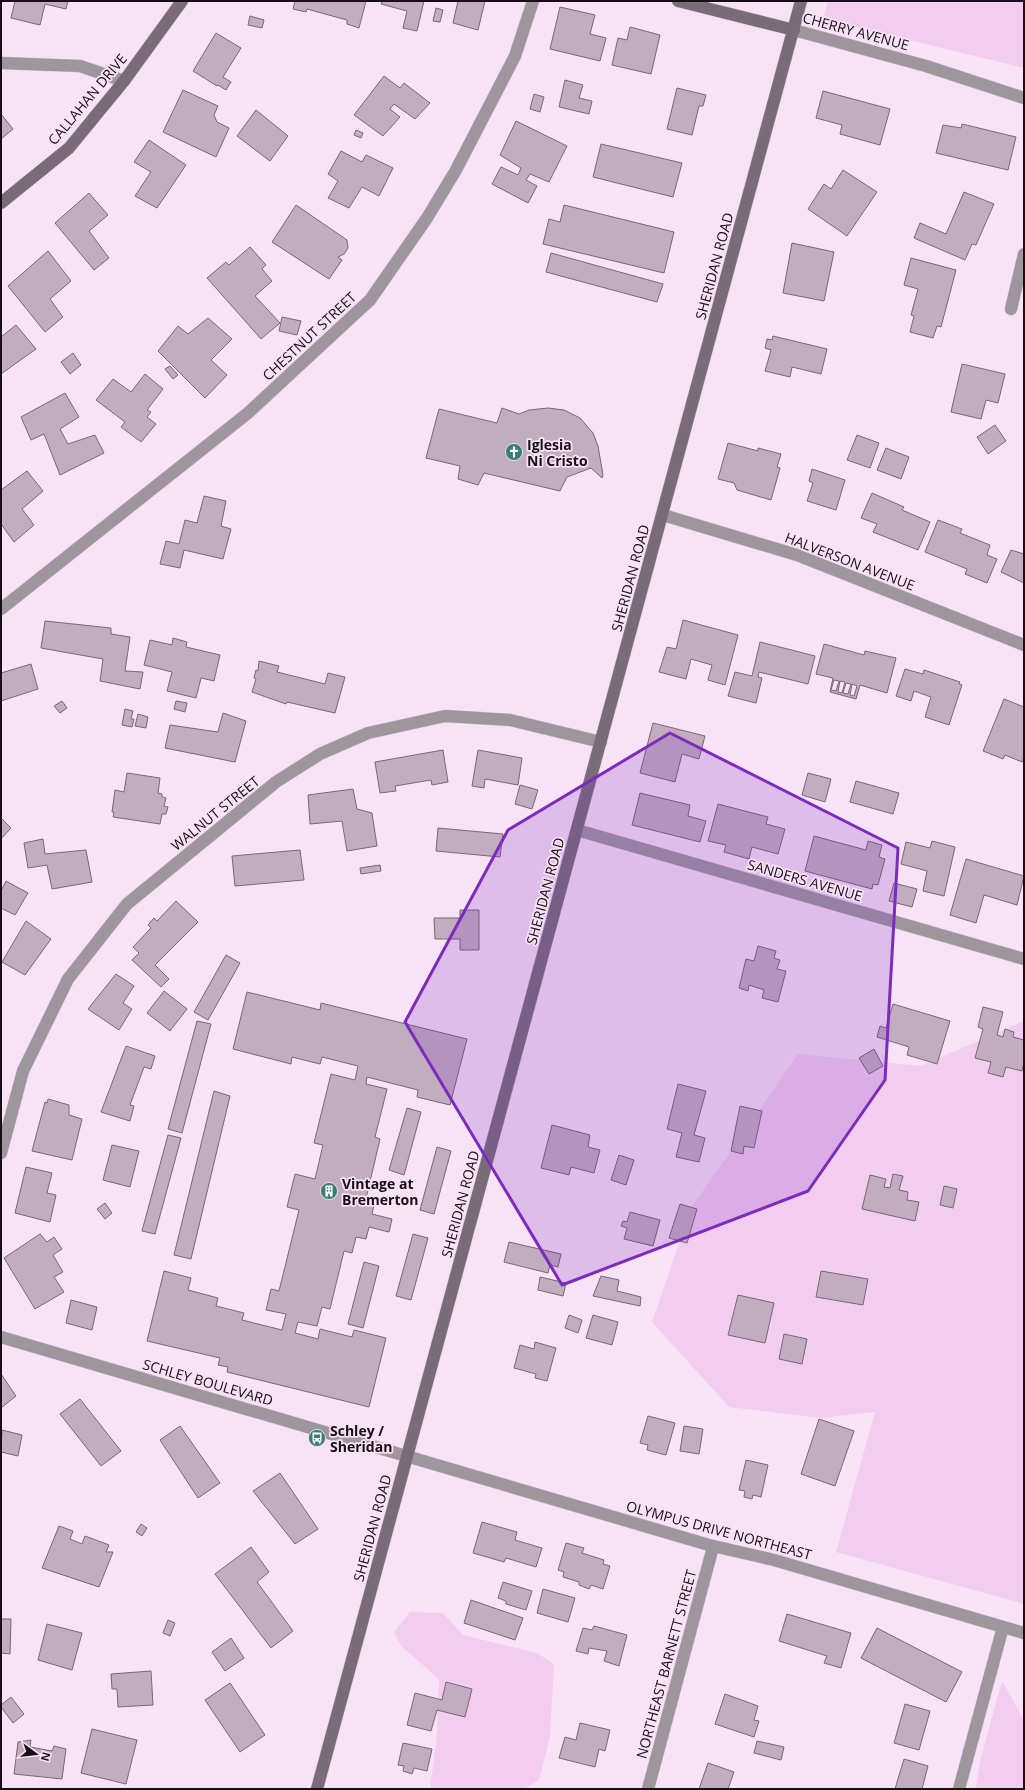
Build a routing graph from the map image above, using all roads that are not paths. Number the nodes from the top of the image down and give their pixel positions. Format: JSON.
{"nodes":[{"id":1,"x":182,"y":1,"type":"edge"},
{"id":2,"x":532,"y":1,"type":"edge"},
{"id":3,"x":678,"y":1,"type":"edge"},
{"id":4,"x":801,"y":1,"type":"edge"},
{"id":5,"x":794,"y":30,"type":"junction"},
{"id":6,"x":1,"y":63,"type":"edge"},
{"id":7,"x":124,"y":81,"type":"junction"},
{"id":8,"x":1024,"y":98,"type":"edge"},
{"id":9,"x":1,"y":203,"type":"edge"},
{"id":10,"x":1024,"y":254,"type":"edge"},
{"id":11,"x":1011,"y":309,"type":"dead end"},
{"id":12,"x":663,"y":514,"type":"junction"},
{"id":13,"x":1,"y":609,"type":"edge"},
{"id":14,"x":1024,"y":645,"type":"edge"},
{"id":15,"x":601,"y":742,"type":"junction"},
{"id":16,"x":577,"y":830,"type":"junction"},
{"id":17,"x":1024,"y":959,"type":"edge"},
{"id":18,"x":1,"y":1153,"type":"edge"},
{"id":19,"x":1,"y":1337,"type":"edge"},
{"id":20,"x":407,"y":1456,"type":"junction"},
{"id":21,"x":713,"y":1547,"type":"junction"},
{"id":22,"x":1003,"y":1627,"type":"junction"},
{"id":23,"x":1024,"y":1633,"type":"edge"},
{"id":24,"x":317,"y":1789,"type":"edge"},
{"id":25,"x":648,"y":1789,"type":"edge"},
{"id":26,"x":959,"y":1789,"type":"edge"}],
"edges":[{"from":1,"to":7,"type":"main road","name":"CALLAHAN DRIVE"},
{"from":2,"to":13,"type":"street","name":"CHESTNUT STREET"},
{"from":3,"to":5,"type":"main road","name":"CHERRY AVENUE"},
{"from":4,"to":5,"type":"main road","name":"SHERIDAN ROAD"},
{"from":5,"to":8,"type":"street","name":"CHERRY AVENUE"},
{"from":5,"to":12,"type":"main road","name":"SHERIDAN ROAD"},
{"from":6,"to":7,"type":"street"},
{"from":7,"to":9,"type":"main road","name":"CALLAHAN DRIVE"},
{"from":10,"to":11,"type":"street"},
{"from":12,"to":14,"type":"street","name":"HALVERSON AVENUE"},
{"from":12,"to":15,"type":"main road","name":"SHERIDAN ROAD"},
{"from":15,"to":16,"type":"main road","name":"SHERIDAN ROAD"},
{"from":15,"to":18,"type":"street","name":"WALNUT STREET"},
{"from":16,"to":17,"type":"street","name":"SANDERS AVENUE"},
{"from":16,"to":20,"type":"main road","name":"SHERIDAN ROAD"},
{"from":19,"to":20,"type":"street","name":"SCHLEY BOULEVARD"},
{"from":20,"to":21,"type":"street","name":"OLYMPUS DRIVE NORTHEAST"},
{"from":20,"to":24,"type":"main road","name":"SHERIDAN ROAD"},
{"from":21,"to":22,"type":"street","name":"OLYMPUS DRIVE NORTHEAST"},
{"from":21,"to":25,"type":"street","name":"NORTHEAST BARNETT STREET"},
{"from":22,"to":23,"type":"street","name":"OLYMPUS DRIVE NORTHEAST"},
{"from":22,"to":26,"type":"street"}]}
